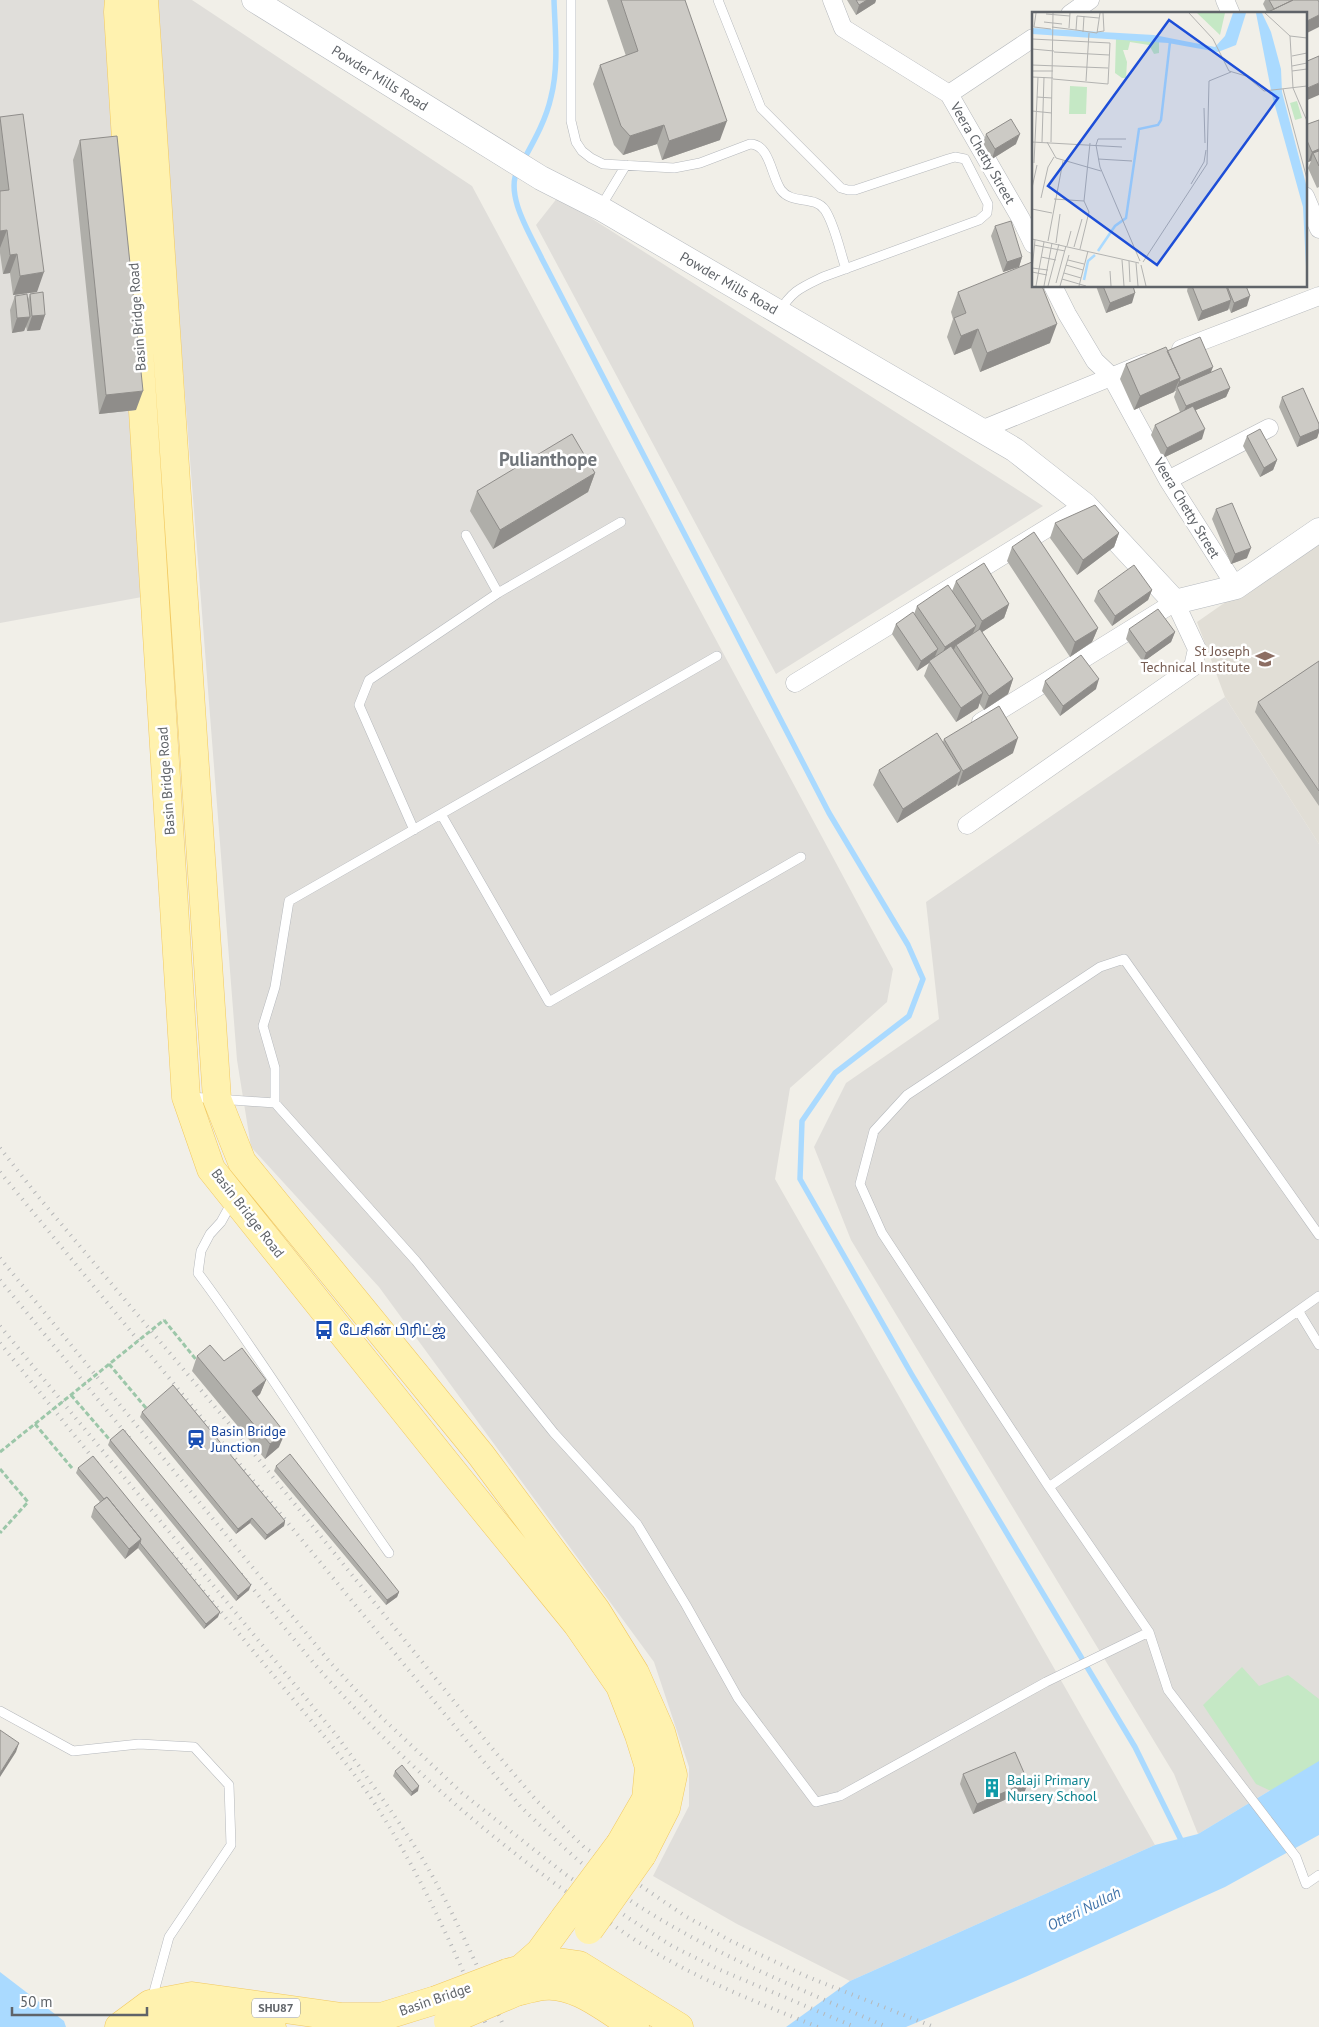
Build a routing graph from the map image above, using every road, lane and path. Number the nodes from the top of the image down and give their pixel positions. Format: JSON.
{"nodes":[{"id":1,"x":119,"y":0,"type":"edge"},
{"id":2,"x":144,"y":0,"type":"edge"},
{"id":3,"x":254,"y":0,"type":"edge"},
{"id":4,"x":571,"y":0,"type":"edge"},
{"id":5,"x":718,"y":0,"type":"edge"},
{"id":6,"x":832,"y":0,"type":"edge"},
{"id":7,"x":1090,"y":0,"type":"edge"},
{"id":8,"x":1225,"y":0,"type":"edge"},
{"id":9,"x":1073,"y":12,"type":"edge"},
{"id":10,"x":1230,"y":12,"type":"edge"},
{"id":11,"x":1032,"y":39,"type":"edge"},
{"id":12,"x":949,"y":94,"type":"junction"},
{"id":13,"x":626,"y":165,"type":"junction"},
{"id":14,"x":1306,"y":198,"type":"edge"},
{"id":15,"x":600,"y":208,"type":"junction"},
{"id":16,"x":1027,"y":216,"type":"edge"},
{"id":17,"x":1319,"y":229,"type":"edge"},
{"id":18,"x":1032,"y":239,"type":"edge"},
{"id":19,"x":846,"y":269,"type":"junction"},
{"id":20,"x":1054,"y":288,"type":"edge"},
{"id":21,"x":1319,"y":296,"type":"edge"},
{"id":22,"x":779,"y":313,"type":"junction"},
{"id":23,"x":1111,"y":376,"type":"junction"},
{"id":24,"x":1269,"y":428,"type":"dead end"},
{"id":25,"x":981,"y":430,"type":"junction"},
{"id":26,"x":1168,"y":480,"type":"junction"},
{"id":27,"x":1085,"y":504,"type":"junction"},
{"id":28,"x":621,"y":522,"type":"dead end"},
{"id":29,"x":1319,"y":530,"type":"edge"},
{"id":30,"x":466,"y":535,"type":"dead end"},
{"id":31,"x":1236,"y":586,"type":"junction"},
{"id":32,"x":498,"y":593,"type":"junction"},
{"id":33,"x":1175,"y":602,"type":"junction"},
{"id":34,"x":717,"y":656,"type":"dead end"},
{"id":35,"x":796,"y":683,"type":"dead end"},
{"id":36,"x":964,"y":733,"type":"edge"},
{"id":37,"x":441,"y":814,"type":"junction"},
{"id":38,"x":967,"y":825,"type":"dead end"},
{"id":39,"x":414,"y":830,"type":"junction"},
{"id":40,"x":801,"y":857,"type":"dead end"},
{"id":41,"x":186,"y":1097,"type":"junction"},
{"id":42,"x":217,"y":1099,"type":"junction"},
{"id":43,"x":275,"y":1102,"type":"junction"},
{"id":44,"x":234,"y":1197,"type":"junction"},
{"id":45,"x":1319,"y":1235,"type":"edge"},
{"id":46,"x":1319,"y":1296,"type":"edge"},
{"id":47,"x":1299,"y":1312,"type":"junction"},
{"id":48,"x":1319,"y":1345,"type":"edge"},
{"id":49,"x":198,"y":1362,"type":"edge"},
{"id":50,"x":109,"y":1364,"type":"junction"},
{"id":51,"x":71,"y":1395,"type":"junction"},
{"id":52,"x":146,"y":1408,"type":"edge"},
{"id":53,"x":34,"y":1424,"type":"junction"},
{"id":54,"x":108,"y":1439,"type":"edge"},
{"id":55,"x":0,"y":1452,"type":"edge"},
{"id":56,"x":72,"y":1468,"type":"dead end"},
{"id":57,"x":0,"y":1469,"type":"edge"},
{"id":58,"x":1049,"y":1487,"type":"junction"},
{"id":59,"x":0,"y":1532,"type":"edge"},
{"id":60,"x":389,"y":1553,"type":"dead end"},
{"id":61,"x":1149,"y":1632,"type":"junction"},
{"id":62,"x":0,"y":1711,"type":"edge"},
{"id":63,"x":631,"y":1850,"type":"junction"},
{"id":64,"x":1319,"y":1875,"type":"edge"},
{"id":65,"x":576,"y":1925,"type":"junction"},
{"id":66,"x":579,"y":1966,"type":"junction"},
{"id":67,"x":515,"y":1978,"type":"junction"},
{"id":68,"x":152,"y":2016,"type":"edge"},
{"id":69,"x":439,"y":2016,"type":"edge"},
{"id":70,"x":119,"y":2026,"type":"edge"},
{"id":71,"x":272,"y":2027,"type":"edge"},
{"id":72,"x":635,"y":2027,"type":"edge"},
{"id":73,"x":679,"y":2027,"type":"edge"}],
"edges":[{"from":1,"to":41,"type":"main road","name":"Basin Bridge Road"},
{"from":2,"to":42,"type":"main road","name":"Basin Bridge Road"},
{"from":3,"to":15,"type":"street","name":"Powder Mills Road"},
{"from":4,"to":13,"type":"lane"},
{"from":5,"to":19,"type":"lane"},
{"from":6,"to":12,"type":"street","name":"Veera Chetty Street"},
{"from":7,"to":9,"type":"street"},
{"from":8,"to":10,"type":"street"},
{"from":11,"to":12,"type":"street"},
{"from":12,"to":16,"type":"street","name":"Veera Chetty Street"},
{"from":13,"to":15,"type":"lane"},
{"from":13,"to":19,"type":"lane"},
{"from":14,"to":17,"type":"street"},
{"from":15,"to":22,"type":"street","name":"Powder Mills Road"},
{"from":16,"to":18,"type":"street","name":"Veera Chetty Street"},
{"from":19,"to":22,"type":"lane"},
{"from":20,"to":23,"type":"street","name":"Veera Chetty Street"},
{"from":21,"to":23,"type":"street"},
{"from":22,"to":25,"type":"street","name":"Powder Mills Road"},
{"from":23,"to":25,"type":"street"},
{"from":23,"to":26,"type":"street","name":"Veera Chetty Street"},
{"from":24,"to":26,"type":"street"},
{"from":25,"to":27,"type":"street","name":"Powder Mills Road"},
{"from":26,"to":31,"type":"street","name":"Veera Chetty Street"},
{"from":27,"to":33,"type":"street","name":"Powder Mills Road"},
{"from":27,"to":35,"type":"street"},
{"from":28,"to":32,"type":"lane"},
{"from":29,"to":31,"type":"street"},
{"from":30,"to":32,"type":"lane"},
{"from":31,"to":33,"type":"street"},
{"from":32,"to":39,"type":"lane"},
{"from":33,"to":36,"type":"street"},
{"from":33,"to":38,"type":"street"},
{"from":34,"to":37,"type":"lane"},
{"from":37,"to":39,"type":"lane"},
{"from":37,"to":40,"type":"lane"},
{"from":39,"to":43,"type":"lane"},
{"from":41,"to":42,"type":"lane"},
{"from":41,"to":44,"type":"main road","name":"Basin Bridge Road"},
{"from":42,"to":43,"type":"lane"},
{"from":42,"to":63,"type":"main road","name":"Basin Bridge Road"},
{"from":43,"to":61,"type":"lane"},
{"from":44,"to":60,"type":"lane"},
{"from":44,"to":63,"type":"main road","name":"Basin Bridge Road"},
{"from":45,"to":58,"type":"lane"},
{"from":46,"to":47,"type":"lane"},
{"from":47,"to":48,"type":"lane"},
{"from":47,"to":58,"type":"lane"},
{"from":49,"to":50,"type":"path","bridge":true},
{"from":50,"to":51,"type":"path","bridge":true},
{"from":50,"to":52,"type":"path"},
{"from":51,"to":53,"type":"path","bridge":true},
{"from":51,"to":54,"type":"path"},
{"from":53,"to":55,"type":"path","bridge":true},
{"from":53,"to":56,"type":"path"},
{"from":57,"to":59,"type":"path"},
{"from":58,"to":61,"type":"lane"},
{"from":61,"to":64,"type":"lane"},
{"from":62,"to":68,"type":"lane"},
{"from":63,"to":65,"type":"main road","bridge":true},
{"from":65,"to":66,"type":"main road"},
{"from":65,"to":67,"type":"main road"},
{"from":66,"to":67,"type":"main road","name":"Basin Bridge","number":"SHU87"},
{"from":66,"to":73,"type":"main road","name":"Basin Bridge","number":"SHU87"},
{"from":67,"to":69,"type":"main road","name":"Basin Bridge","number":"SHU87","bridge":true},
{"from":67,"to":72,"type":"main road","name":"Basin Bridge","number":"SHU87"},
{"from":68,"to":69,"type":"main road","name":"Basin Bridge","number":"SHU87"},
{"from":68,"to":70,"type":"main road","name":"Basin Bridge","number":"SHU87"},
{"from":68,"to":71,"type":"main road","name":"Basin Bridge","number":"SHU87"}]}
